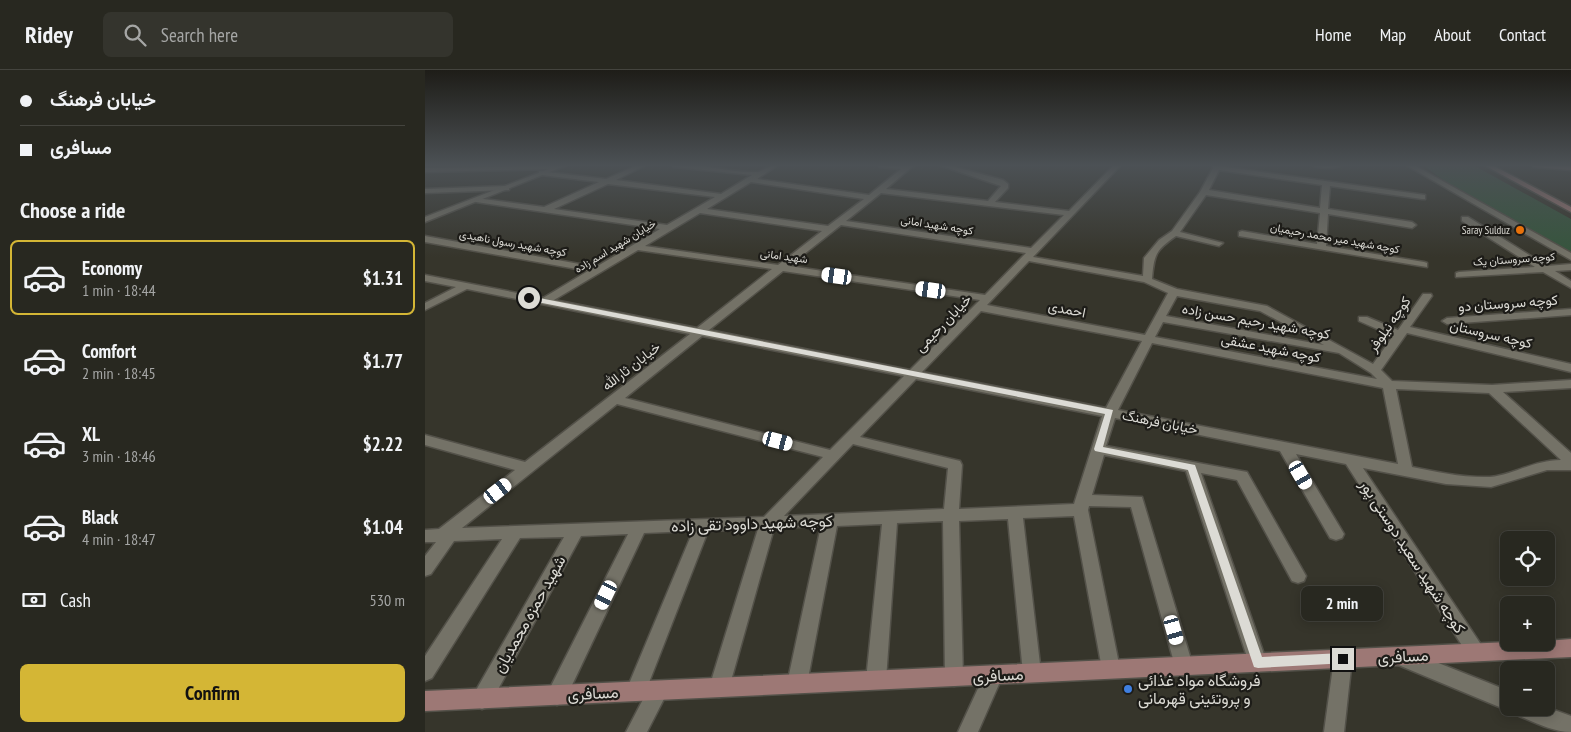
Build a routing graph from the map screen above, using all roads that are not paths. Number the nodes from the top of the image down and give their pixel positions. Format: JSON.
{"nodes":[{"id":1,"x":486,"y":196,"type":"edge"},
{"id":2,"x":575,"y":196,"type":"edge"},
{"id":3,"x":723,"y":196,"type":"edge"},
{"id":4,"x":872,"y":196,"type":"edge"},
{"id":5,"x":899,"y":196,"type":"edge"},
{"id":6,"x":997,"y":196,"type":"edge"},
{"id":7,"x":1086,"y":196,"type":"edge"},
{"id":8,"x":1201,"y":196,"type":"edge"},
{"id":9,"x":1227,"y":196,"type":"edge"},
{"id":10,"x":1324,"y":196,"type":"edge"},
{"id":11,"x":1414,"y":196,"type":"edge"},
{"id":12,"x":1463,"y":196,"type":"edge"},
{"id":13,"x":1545,"y":196,"type":"edge"},
{"id":14,"x":1553,"y":196,"type":"edge"},
{"id":15,"x":1422,"y":197,"type":"dead end"},
{"id":16,"x":476,"y":200,"type":"junction"},
{"id":17,"x":991,"y":203,"type":"junction"},
{"id":18,"x":1571,"y":205,"type":"edge"},
{"id":19,"x":545,"y":210,"type":"junction"},
{"id":20,"x":698,"y":210,"type":"junction"},
{"id":21,"x":1571,"y":210,"type":"edge"},
{"id":22,"x":1322,"y":212,"type":"junction"},
{"id":23,"x":1069,"y":213,"type":"junction"},
{"id":24,"x":425,"y":216,"type":"edge"},
{"id":25,"x":435,"y":216,"type":"junction"},
{"id":26,"x":1465,"y":219,"type":"dead end"},
{"id":27,"x":425,"y":220,"type":"edge"},
{"id":28,"x":1412,"y":225,"type":"dead end"},
{"id":29,"x":834,"y":226,"type":"junction"},
{"id":30,"x":668,"y":228,"type":"junction"},
{"id":31,"x":1175,"y":233,"type":"junction"},
{"id":32,"x":1242,"y":234,"type":"dead end"},
{"id":33,"x":425,"y":239,"type":"edge"},
{"id":34,"x":1219,"y":243,"type":"dead end"},
{"id":35,"x":1321,"y":246,"type":"junction"},
{"id":36,"x":637,"y":247,"type":"junction"},
{"id":37,"x":1029,"y":255,"type":"junction"},
{"id":38,"x":1571,"y":257,"type":"edge"},
{"id":39,"x":1424,"y":265,"type":"dead end"},
{"id":40,"x":1571,"y":267,"type":"edge"},
{"id":41,"x":780,"y":268,"type":"junction"},
{"id":42,"x":1546,"y":269,"type":"junction"},
{"id":43,"x":597,"y":270,"type":"junction"},
{"id":44,"x":1459,"y":275,"type":"dead end"},
{"id":45,"x":425,"y":278,"type":"edge"},
{"id":46,"x":1147,"y":280,"type":"junction"},
{"id":47,"x":1571,"y":285,"type":"edge"},
{"id":48,"x":466,"y":286,"type":"junction"},
{"id":49,"x":1174,"y":292,"type":"junction"},
{"id":50,"x":1427,"y":296,"type":"dead end"},
{"id":51,"x":988,"y":298,"type":"junction"},
{"id":52,"x":545,"y":301,"type":"junction"},
{"id":53,"x":425,"y":307,"type":"edge"},
{"id":54,"x":979,"y":307,"type":"junction"},
{"id":55,"x":1571,"y":312,"type":"edge"},
{"id":56,"x":1160,"y":318,"type":"junction"},
{"id":57,"x":1363,"y":319,"type":"dead end"},
{"id":58,"x":1447,"y":321,"type":"dead end"},
{"id":59,"x":699,"y":332,"type":"junction"},
{"id":60,"x":1402,"y":332,"type":"junction"},
{"id":61,"x":1149,"y":340,"type":"junction"},
{"id":62,"x":1347,"y":353,"type":"junction"},
{"id":63,"x":1571,"y":368,"type":"edge"},
{"id":64,"x":1375,"y":370,"type":"junction"},
{"id":65,"x":915,"y":374,"type":"junction"},
{"id":66,"x":1571,"y":384,"type":"edge"},
{"id":67,"x":1389,"y":385,"type":"junction"},
{"id":68,"x":1492,"y":389,"type":"junction"},
{"id":69,"x":613,"y":399,"type":"junction"},
{"id":70,"x":1110,"y":412,"type":"junction"},
{"id":71,"x":850,"y":439,"type":"junction"},
{"id":72,"x":425,"y":440,"type":"edge"},
{"id":73,"x":1284,"y":446,"type":"junction"},
{"id":74,"x":1098,"y":449,"type":"junction"},
{"id":75,"x":832,"y":455,"type":"junction"},
{"id":76,"x":1350,"y":459,"type":"junction"},
{"id":77,"x":1571,"y":463,"type":"edge"},
{"id":78,"x":1192,"y":467,"type":"junction"},
{"id":79,"x":527,"y":468,"type":"junction"},
{"id":80,"x":1406,"y":470,"type":"junction"},
{"id":81,"x":1081,"y":505,"type":"junction"},
{"id":82,"x":1015,"y":513,"type":"junction"},
{"id":83,"x":951,"y":515,"type":"junction"},
{"id":84,"x":890,"y":518,"type":"junction"},
{"id":85,"x":829,"y":520,"type":"junction"},
{"id":86,"x":768,"y":522,"type":"junction"},
{"id":87,"x":703,"y":525,"type":"junction"},
{"id":88,"x":639,"y":528,"type":"junction"},
{"id":89,"x":576,"y":530,"type":"junction"},
{"id":90,"x":515,"y":533,"type":"junction"},
{"id":91,"x":1336,"y":534,"type":"dead end"},
{"id":92,"x":439,"y":536,"type":"edge"},
{"id":93,"x":425,"y":570,"type":"edge"},
{"id":94,"x":1298,"y":576,"type":"dead end"},
{"id":95,"x":1571,"y":648,"type":"edge"},
{"id":96,"x":1476,"y":652,"type":"junction"},
{"id":97,"x":1398,"y":656,"type":"junction"},
{"id":98,"x":1343,"y":659,"type":"junction"},
{"id":99,"x":1258,"y":663,"type":"junction"},
{"id":100,"x":1185,"y":666,"type":"junction"},
{"id":101,"x":1111,"y":669,"type":"junction"},
{"id":102,"x":425,"y":672,"type":"edge"},
{"id":103,"x":1032,"y":673,"type":"junction"},
{"id":104,"x":993,"y":675,"type":"junction"},
{"id":105,"x":954,"y":677,"type":"junction"},
{"id":106,"x":876,"y":680,"type":"junction"},
{"id":107,"x":797,"y":684,"type":"junction"},
{"id":108,"x":719,"y":688,"type":"junction"},
{"id":109,"x":636,"y":691,"type":"junction"},
{"id":110,"x":658,"y":691,"type":"junction"},
{"id":111,"x":557,"y":695,"type":"junction"},
{"id":112,"x":1500,"y":697,"type":"edge"},
{"id":113,"x":482,"y":698,"type":"junction"},
{"id":114,"x":425,"y":701,"type":"edge"},
{"id":115,"x":1545,"y":716,"type":"edge"},
{"id":116,"x":1571,"y":726,"type":"edge"},
{"id":117,"x":636,"y":732,"type":"edge"},
{"id":118,"x":967,"y":732,"type":"edge"},
{"id":119,"x":1334,"y":732,"type":"edge"}],
"edges":[{"from":1,"to":16,"type":"street"},
{"from":2,"to":19,"type":"street"},
{"from":3,"to":20,"type":"street","name":"خیابان شهید اسم زاده"},
{"from":4,"to":29,"type":"street","name":"خیابان ثارالله"},
{"from":5,"to":17,"type":"street"},
{"from":6,"to":17,"type":"street"},
{"from":7,"to":23,"type":"street","name":"خیابان رحیمی"},
{"from":8,"to":31,"type":"street"},
{"from":9,"to":22,"type":"street"},
{"from":10,"to":22,"type":"street"},
{"from":11,"to":15,"type":"street"},
{"from":12,"to":38,"type":"street"},
{"from":13,"to":21,"type":"main road"},
{"from":14,"to":18,"type":"main road"},
{"from":16,"to":19,"type":"street"},
{"from":16,"to":25,"type":"street"},
{"from":17,"to":23,"type":"street"},
{"from":19,"to":30,"type":"street"},
{"from":20,"to":29,"type":"street","name":"کوچه شهید امانی"},
{"from":20,"to":30,"type":"street","name":"خیابان شهید اسم زاده"},
{"from":22,"to":28,"type":"street"},
{"from":22,"to":35,"type":"street"},
{"from":23,"to":37,"type":"street","name":"خیابان رحیمی"},
{"from":24,"to":25,"type":"street"},
{"from":25,"to":27,"type":"street"},
{"from":26,"to":42,"type":"street"},
{"from":29,"to":37,"type":"street","name":"کوچه شهید امانی"},
{"from":29,"to":41,"type":"street","name":"خیابان ثارالله"},
{"from":30,"to":36,"type":"street","name":"خیابان شهید اسم زاده"},
{"from":31,"to":34,"type":"street"},
{"from":31,"to":46,"type":"street"},
{"from":32,"to":35,"type":"street","name":"کوچه شهید میر محمد رحیمیان"},
{"from":33,"to":43,"type":"street","name":"کوچه شهید رسول ناهیدی"},
{"from":35,"to":39,"type":"street","name":"کوچه شهید میر محمد رحیمیان"},
{"from":36,"to":41,"type":"street","name":"شهید امانی"},
{"from":36,"to":43,"type":"street","name":"خیابان شهید اسم زاده"},
{"from":37,"to":46,"type":"street","name":"کوچه شهید امانی"},
{"from":37,"to":51,"type":"street","name":"خیابان رحیمی"},
{"from":40,"to":42,"type":"street","name":"کوچه سروستان یک"},
{"from":41,"to":51,"type":"street","name":"شهید امانی"},
{"from":41,"to":59,"type":"street","name":"خیابان ثارالله"},
{"from":42,"to":44,"type":"street","name":"کوچه سروستان یک"},
{"from":42,"to":47,"type":"street"},
{"from":43,"to":52,"type":"street","name":"خیابان شهید اسم زاده"},
{"from":45,"to":48,"type":"street","name":"خیابان فرهنگ"},
{"from":46,"to":49,"type":"street","name":"کوچه شهید امانی"},
{"from":48,"to":52,"type":"street","name":"خیابان فرهنگ"},
{"from":48,"to":53,"type":"street"},
{"from":49,"to":56,"type":"street"},
{"from":49,"to":62,"type":"street","name":"کوچه شهید امانی"},
{"from":50,"to":60,"type":"street","name":"کوچه نیلوفر"},
{"from":51,"to":54,"type":"street","name":"خیابان رحیمی"},
{"from":52,"to":59,"type":"street","name":"خیابان فرهنگ"},
{"from":54,"to":61,"type":"street","name":"احمدی"},
{"from":54,"to":65,"type":"street","name":"خیابان رحیمی"},
{"from":55,"to":58,"type":"street","name":"کوچه سروستان دو"},
{"from":56,"to":61,"type":"street"},
{"from":56,"to":62,"type":"street","name":"کوچه شهید رحیم حسن زاده"},
{"from":57,"to":60,"type":"street","name":"کوچه سروستان"},
{"from":59,"to":65,"type":"street","name":"خیابان فرهنگ"},
{"from":59,"to":69,"type":"street","name":"خیابان ثارالله"},
{"from":60,"to":63,"type":"street","name":"کوچه سروستان"},
{"from":60,"to":64,"type":"street","name":"کوچه نیلوفر"},
{"from":61,"to":67,"type":"street","name":"کوچه شهید عشقی"},
{"from":61,"to":70,"type":"street"},
{"from":62,"to":64,"type":"street","name":"کوچه شهید امانی"},
{"from":64,"to":67,"type":"street","name":"کوچه شهید امانی"},
{"from":65,"to":70,"type":"street","name":"خیابان فرهنگ"},
{"from":65,"to":71,"type":"street","name":"خیابان رحیمی"},
{"from":66,"to":68,"type":"street","name":"کوچه شهید عشقی"},
{"from":67,"to":68,"type":"street","name":"کوچه شهید عشقی"},
{"from":67,"to":80,"type":"street"},
{"from":68,"to":77,"type":"street","name":"خیابان فرهنگ"},
{"from":69,"to":75,"type":"street"},
{"from":69,"to":79,"type":"street","name":"خیابان ثارالله"},
{"from":70,"to":73,"type":"street","name":"خیابان فرهنگ"},
{"from":70,"to":74,"type":"street"},
{"from":71,"to":75,"type":"street","name":"خیابان رحیمی"},
{"from":71,"to":83,"type":"street"},
{"from":72,"to":79,"type":"street"},
{"from":73,"to":76,"type":"street","name":"خیابان فرهنگ"},
{"from":73,"to":91,"type":"street"},
{"from":74,"to":78,"type":"street"},
{"from":74,"to":81,"type":"street"},
{"from":75,"to":86,"type":"street","name":"خیابان رحیمی"},
{"from":76,"to":80,"type":"street","name":"خیابان فرهنگ"},
{"from":76,"to":96,"type":"street","name":"کوچه شهید سعید دوستی پور"},
{"from":77,"to":80,"type":"street","name":"خیابان فرهنگ"},
{"from":78,"to":94,"type":"street"},
{"from":78,"to":99,"type":"street"},
{"from":79,"to":92,"type":"street","name":"خیابان ثارالله"},
{"from":81,"to":82,"type":"street","name":"کوچه شهید داوود تقی زاده"},
{"from":81,"to":100,"type":"street","name":"کوچه شهید داوود تقی زاده"},
{"from":81,"to":101,"type":"street"},
{"from":82,"to":83,"type":"street","name":"کوچه شهید داوود تقی زاده"},
{"from":82,"to":103,"type":"street"},
{"from":83,"to":84,"type":"street","name":"کوچه شهید داوود تقی زاده"},
{"from":83,"to":105,"type":"street"},
{"from":84,"to":85,"type":"street","name":"کوچه شهید داوود تقی زاده"},
{"from":84,"to":106,"type":"street"},
{"from":85,"to":86,"type":"street","name":"کوچه شهید داوود تقی زاده"},
{"from":85,"to":107,"type":"street"},
{"from":86,"to":87,"type":"street","name":"کوچه شهید داوود تقی زاده"},
{"from":86,"to":108,"type":"street"},
{"from":87,"to":88,"type":"street","name":"کوچه شهید داوود تقی زاده"},
{"from":87,"to":109,"type":"street"},
{"from":88,"to":89,"type":"street","name":"کوچه شهید داوود تقی زاده"},
{"from":88,"to":111,"type":"street"},
{"from":89,"to":90,"type":"street","name":"کوچه شهید داوود تقی زاده"},
{"from":89,"to":113,"type":"street","name":"شهید حمزه محمدیان"},
{"from":90,"to":92,"type":"street","name":"کوچه شهید داوود تقی زاده"},
{"from":90,"to":102,"type":"street"},
{"from":92,"to":93,"type":"street","name":"خیابان ثارالله"},
{"from":95,"to":96,"type":"main road","name":"مسافری"},
{"from":96,"to":97,"type":"main road","name":"مسافری"},
{"from":97,"to":98,"type":"main road","name":"مسافری"},
{"from":97,"to":112,"type":"street"},
{"from":98,"to":99,"type":"main road","name":"مسافری"},
{"from":98,"to":119,"type":"street"},
{"from":99,"to":100,"type":"main road","name":"مسافری"},
{"from":100,"to":101,"type":"main road","name":"مسافری"},
{"from":101,"to":103,"type":"main road","name":"مسافری"},
{"from":103,"to":104,"type":"main road","name":"مسافری"},
{"from":104,"to":105,"type":"main road","name":"مسافری"},
{"from":104,"to":118,"type":"street"},
{"from":105,"to":106,"type":"main road","name":"مسافری"},
{"from":106,"to":107,"type":"main road","name":"مسافری"},
{"from":107,"to":108,"type":"main road","name":"مسافری"},
{"from":108,"to":110,"type":"main road","name":"مسافری"},
{"from":109,"to":110,"type":"main road","name":"مسافری"},
{"from":109,"to":111,"type":"main road","name":"مسافری"},
{"from":110,"to":117,"type":"street"},
{"from":111,"to":113,"type":"main road","name":"مسافری"},
{"from":113,"to":114,"type":"main road","name":"مسافری"},
{"from":115,"to":116,"type":"street"}]}
